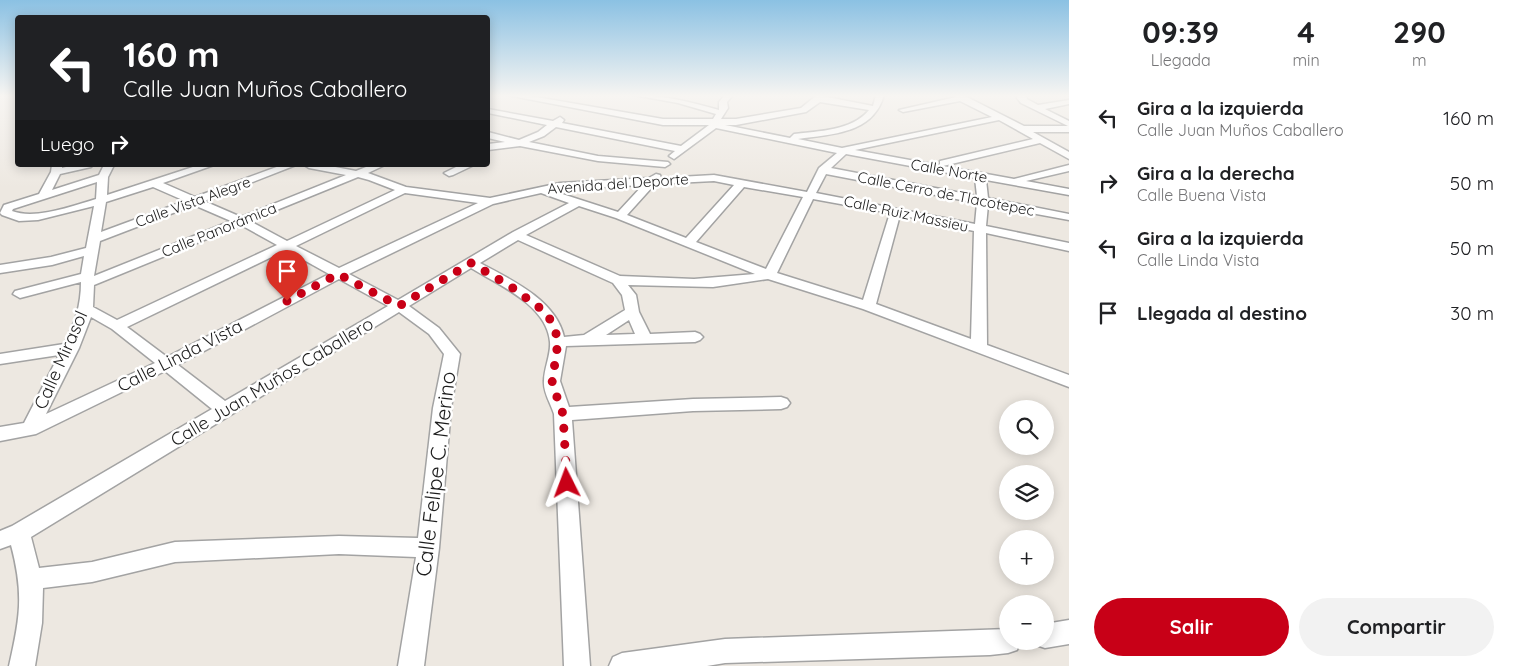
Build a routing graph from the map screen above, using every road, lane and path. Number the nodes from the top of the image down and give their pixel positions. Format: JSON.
{"nodes":[{"id":1,"x":551,"y":126,"type":"edge"},
{"id":2,"x":570,"y":126,"type":"edge"},
{"id":3,"x":706,"y":126,"type":"edge"},
{"id":4,"x":761,"y":126,"type":"edge"},
{"id":5,"x":853,"y":126,"type":"edge"},
{"id":6,"x":959,"y":126,"type":"edge"},
{"id":7,"x":1016,"y":126,"type":"edge"},
{"id":8,"x":1022,"y":129,"type":"junction"},
{"id":9,"x":1069,"y":129,"type":"edge"},
{"id":10,"x":490,"y":136,"type":"edge"},
{"id":11,"x":787,"y":139,"type":"junction"},
{"id":12,"x":1042,"y":140,"type":"junction"},
{"id":13,"x":519,"y":143,"type":"junction"},
{"id":14,"x":490,"y":147,"type":"edge"},
{"id":15,"x":681,"y":149,"type":"junction"},
{"id":16,"x":845,"y":150,"type":"junction"},
{"id":17,"x":1069,"y":156,"type":"edge"},
{"id":18,"x":943,"y":163,"type":"junction"},
{"id":19,"x":665,"y":164,"type":"junction"},
{"id":20,"x":108,"y":167,"type":"edge"},
{"id":21,"x":203,"y":167,"type":"edge"},
{"id":22,"x":287,"y":167,"type":"edge"},
{"id":23,"x":317,"y":167,"type":"edge"},
{"id":24,"x":375,"y":167,"type":"edge"},
{"id":25,"x":464,"y":167,"type":"edge"},
{"id":26,"x":57,"y":168,"type":"edge"},
{"id":27,"x":1069,"y":168,"type":"edge"},
{"id":28,"x":823,"y":170,"type":"junction"},
{"id":29,"x":449,"y":173,"type":"dead end"},
{"id":30,"x":354,"y":176,"type":"junction"},
{"id":31,"x":980,"y":176,"type":"junction"},
{"id":32,"x":103,"y":177,"type":"junction"},
{"id":33,"x":1029,"y":178,"type":"junction"},
{"id":34,"x":654,"y":181,"type":"junction"},
{"id":35,"x":742,"y":182,"type":"junction"},
{"id":36,"x":1009,"y":182,"type":"junction"},
{"id":37,"x":153,"y":183,"type":"junction"},
{"id":38,"x":1069,"y":185,"type":"edge"},
{"id":39,"x":404,"y":190,"type":"junction"},
{"id":40,"x":544,"y":191,"type":"junction"},
{"id":41,"x":1069,"y":192,"type":"edge"},
{"id":42,"x":44,"y":195,"type":"junction"},
{"id":43,"x":811,"y":195,"type":"junction"},
{"id":44,"x":101,"y":201,"type":"junction"},
{"id":45,"x":490,"y":201,"type":"junction"},
{"id":46,"x":194,"y":202,"type":"junction"},
{"id":47,"x":579,"y":202,"type":"junction"},
{"id":48,"x":983,"y":202,"type":"junction"},
{"id":49,"x":896,"y":211,"type":"junction"},
{"id":50,"x":559,"y":212,"type":"junction"},
{"id":51,"x":606,"y":212,"type":"junction"},
{"id":52,"x":620,"y":216,"type":"junction"},
{"id":53,"x":1069,"y":217,"type":"edge"},
{"id":54,"x":241,"y":222,"type":"junction"},
{"id":55,"x":980,"y":229,"type":"junction"},
{"id":56,"x":517,"y":235,"type":"junction"},
{"id":57,"x":689,"y":242,"type":"junction"},
{"id":58,"x":92,"y":245,"type":"junction"},
{"id":59,"x":285,"y":245,"type":"junction"},
{"id":60,"x":1069,"y":247,"type":"edge"},
{"id":61,"x":471,"y":263,"type":"junction"},
{"id":62,"x":0,"y":269,"type":"edge"},
{"id":63,"x":338,"y":274,"type":"junction"},
{"id":64,"x":769,"y":275,"type":"junction"},
{"id":65,"x":87,"y":279,"type":"junction"},
{"id":66,"x":618,"y":280,"type":"junction"},
{"id":67,"x":653,"y":282,"type":"junction"},
{"id":68,"x":20,"y":294,"type":"dead end"},
{"id":69,"x":629,"y":295,"type":"junction"},
{"id":70,"x":399,"y":306,"type":"junction"},
{"id":71,"x":868,"y":306,"type":"junction"},
{"id":72,"x":85,"y":308,"type":"junction"},
{"id":73,"x":632,"y":312,"type":"junction"},
{"id":74,"x":117,"y":326,"type":"junction"},
{"id":75,"x":695,"y":337,"type":"dead end"},
{"id":76,"x":645,"y":339,"type":"junction"},
{"id":77,"x":586,"y":340,"type":"junction"},
{"id":78,"x":558,"y":342,"type":"junction"},
{"id":79,"x":980,"y":347,"type":"junction"},
{"id":80,"x":71,"y":348,"type":"junction"},
{"id":81,"x":0,"y":359,"type":"edge"},
{"id":82,"x":167,"y":364,"type":"junction"},
{"id":83,"x":1069,"y":381,"type":"edge"},
{"id":84,"x":782,"y":403,"type":"dead end"},
{"id":85,"x":225,"y":410,"type":"junction"},
{"id":86,"x":563,"y":414,"type":"junction"},
{"id":87,"x":30,"y":428,"type":"junction"},
{"id":88,"x":0,"y":434,"type":"edge"},
{"id":89,"x":9,"y":537,"type":"edge"},
{"id":90,"x":428,"y":548,"type":"junction"},
{"id":91,"x":31,"y":580,"type":"junction"},
{"id":92,"x":1069,"y":632,"type":"edge"},
{"id":93,"x":1054,"y":634,"type":"edge"},
{"id":94,"x":999,"y":642,"type":"edge"},
{"id":95,"x":22,"y":666,"type":"edge"},
{"id":96,"x":411,"y":666,"type":"edge"},
{"id":97,"x":577,"y":666,"type":"edge"},
{"id":98,"x":622,"y":666,"type":"edge"}],
"edges":[{"from":1,"to":13,"type":"street"},
{"from":2,"to":15,"type":"street"},
{"from":3,"to":15,"type":"street"},
{"from":4,"to":11,"type":"street","name":"Calle Norte"},
{"from":5,"to":11,"type":"street"},
{"from":6,"to":16,"type":"street"},
{"from":7,"to":8,"type":"street"},
{"from":8,"to":9,"type":"street"},
{"from":8,"to":12,"type":"street"},
{"from":10,"to":13,"type":"street"},
{"from":11,"to":16,"type":"street","name":"Calle Norte"},
{"from":12,"to":17,"type":"street"},
{"from":12,"to":18,"type":"street"},
{"from":13,"to":14,"type":"street"},
{"from":13,"to":19,"type":"street"},
{"from":15,"to":19,"type":"street"},
{"from":16,"to":18,"type":"street","name":"Calle Norte"},
{"from":16,"to":28,"type":"street"},
{"from":16,"to":31,"type":"street","name":"Calle Norte"},
{"from":18,"to":33,"type":"street","name":"Calle Norte"},
{"from":19,"to":34,"type":"street"},
{"from":20,"to":32,"type":"street"},
{"from":21,"to":37,"type":"street"},
{"from":22,"to":46,"type":"street","name":"Calle Vista Alegre"},
{"from":23,"to":30,"type":"street"},
{"from":24,"to":30,"type":"street","name":"Calle Panorámica"},
{"from":25,"to":29,"type":"street"},
{"from":26,"to":42,"type":"street"},
{"from":27,"to":33,"type":"street","name":"Calle Cerro de Tlacotepec"},
{"from":28,"to":43,"type":"street"},
{"from":28,"to":48,"type":"street","name":"Calle Cerro de Tlacotepec"},
{"from":30,"to":39,"type":"street","name":"Avenida del Deporte"},
{"from":30,"to":54,"type":"street","name":"Calle Panorámica"},
{"from":31,"to":36,"type":"street","name":"Calle Norte"},
{"from":31,"to":48,"type":"street"},
{"from":32,"to":42,"type":"street"},
{"from":32,"to":44,"type":"street","name":"Calle Mirasol"},
{"from":33,"to":36,"type":"street","name":"Calle Cerro de Tlacotepec"},
{"from":33,"to":38,"type":"street","name":"Calle Norte"},
{"from":34,"to":35,"type":"street","name":"Avenida del Deporte"},
{"from":34,"to":40,"type":"street","name":"Avenida del Deporte"},
{"from":34,"to":52,"type":"street"},
{"from":35,"to":43,"type":"street","name":"Calle Ruiz Massieu"},
{"from":35,"to":57,"type":"street"},
{"from":36,"to":41,"type":"street","name":"Calle Norte"},
{"from":37,"to":44,"type":"street"},
{"from":37,"to":46,"type":"street","name":"Calle Felipe C. Merino"},
{"from":39,"to":45,"type":"street","name":"Avenida del Deporte"},
{"from":39,"to":59,"type":"street"},
{"from":40,"to":45,"type":"street","name":"Avenida del Deporte"},
{"from":40,"to":47,"type":"street"},
{"from":40,"to":50,"type":"street"},
{"from":42,"to":44,"type":"street"},
{"from":43,"to":49,"type":"street","name":"Calle Ruiz Massieu"},
{"from":43,"to":64,"type":"street"},
{"from":44,"to":58,"type":"street","name":"Calle Mirasol"},
{"from":45,"to":63,"type":"street","name":"Calle Linda Vista"},
{"from":46,"to":54,"type":"street","name":"Calle Felipe C. Merino"},
{"from":46,"to":58,"type":"street","name":"Calle Vista Alegre"},
{"from":47,"to":50,"type":"street","name":"Calle Juan Muños Caballero"},
{"from":47,"to":51,"type":"street"},
{"from":48,"to":53,"type":"street","name":"Calle Cerro de Tlacotepec"},
{"from":48,"to":55,"type":"street"},
{"from":49,"to":55,"type":"street","name":"Calle Ruiz Massieu"},
{"from":49,"to":71,"type":"street"},
{"from":50,"to":51,"type":"street"},
{"from":50,"to":56,"type":"street","name":"Calle Juan Muños Caballero"},
{"from":51,"to":52,"type":"street"},
{"from":52,"to":57,"type":"street"},
{"from":54,"to":59,"type":"street","name":"Calle Felipe C. Merino"},
{"from":54,"to":65,"type":"street","name":"Calle Panorámica"},
{"from":55,"to":60,"type":"street","name":"Calle Ruiz Massieu"},
{"from":55,"to":79,"type":"street"},
{"from":56,"to":61,"type":"street","name":"Calle Juan Muños Caballero"},
{"from":56,"to":66,"type":"street"},
{"from":57,"to":64,"type":"street"},
{"from":58,"to":62,"type":"street","name":"Calle Vista Alegre"},
{"from":58,"to":65,"type":"street","name":"Calle Mirasol"},
{"from":59,"to":63,"type":"street","name":"Calle Felipe C. Merino"},
{"from":59,"to":74,"type":"street"},
{"from":61,"to":70,"type":"street","name":"Calle Juan Muños Caballero"},
{"from":61,"to":78,"type":"street"},
{"from":63,"to":70,"type":"street","name":"Calle Felipe C. Merino"},
{"from":63,"to":82,"type":"street","name":"Calle Linda Vista"},
{"from":64,"to":67,"type":"street"},
{"from":64,"to":71,"type":"street"},
{"from":65,"to":68,"type":"street","name":"Calle Panorámica"},
{"from":65,"to":72,"type":"street","name":"Calle Mirasol"},
{"from":66,"to":67,"type":"street"},
{"from":66,"to":69,"type":"street"},
{"from":67,"to":69,"type":"street"},
{"from":69,"to":73,"type":"street"},
{"from":70,"to":85,"type":"street","name":"Calle Juan Muños Caballero"},
{"from":70,"to":90,"type":"street","name":"Calle Felipe C. Merino"},
{"from":71,"to":79,"type":"street"},
{"from":72,"to":74,"type":"street"},
{"from":72,"to":80,"type":"street","name":"Calle Mirasol"},
{"from":73,"to":76,"type":"street"},
{"from":73,"to":77,"type":"street"},
{"from":74,"to":82,"type":"street"},
{"from":75,"to":76,"type":"street"},
{"from":76,"to":77,"type":"street"},
{"from":77,"to":78,"type":"street"},
{"from":78,"to":86,"type":"street"},
{"from":79,"to":83,"type":"street"},
{"from":80,"to":81,"type":"street"},
{"from":80,"to":87,"type":"street","name":"Calle Mirasol"},
{"from":82,"to":85,"type":"street"},
{"from":82,"to":87,"type":"street","name":"Calle Linda Vista"},
{"from":84,"to":86,"type":"street"},
{"from":85,"to":89,"type":"street","name":"Calle Juan Muños Caballero"},
{"from":86,"to":97,"type":"street"},
{"from":87,"to":88,"type":"street","name":"Calle Linda Vista"},
{"from":89,"to":91,"type":"street"},
{"from":90,"to":91,"type":"street"},
{"from":90,"to":96,"type":"street","name":"Calle Felipe C. Merino"},
{"from":91,"to":95,"type":"street"},
{"from":92,"to":93,"type":"street"},
{"from":94,"to":98,"type":"street"}]}
